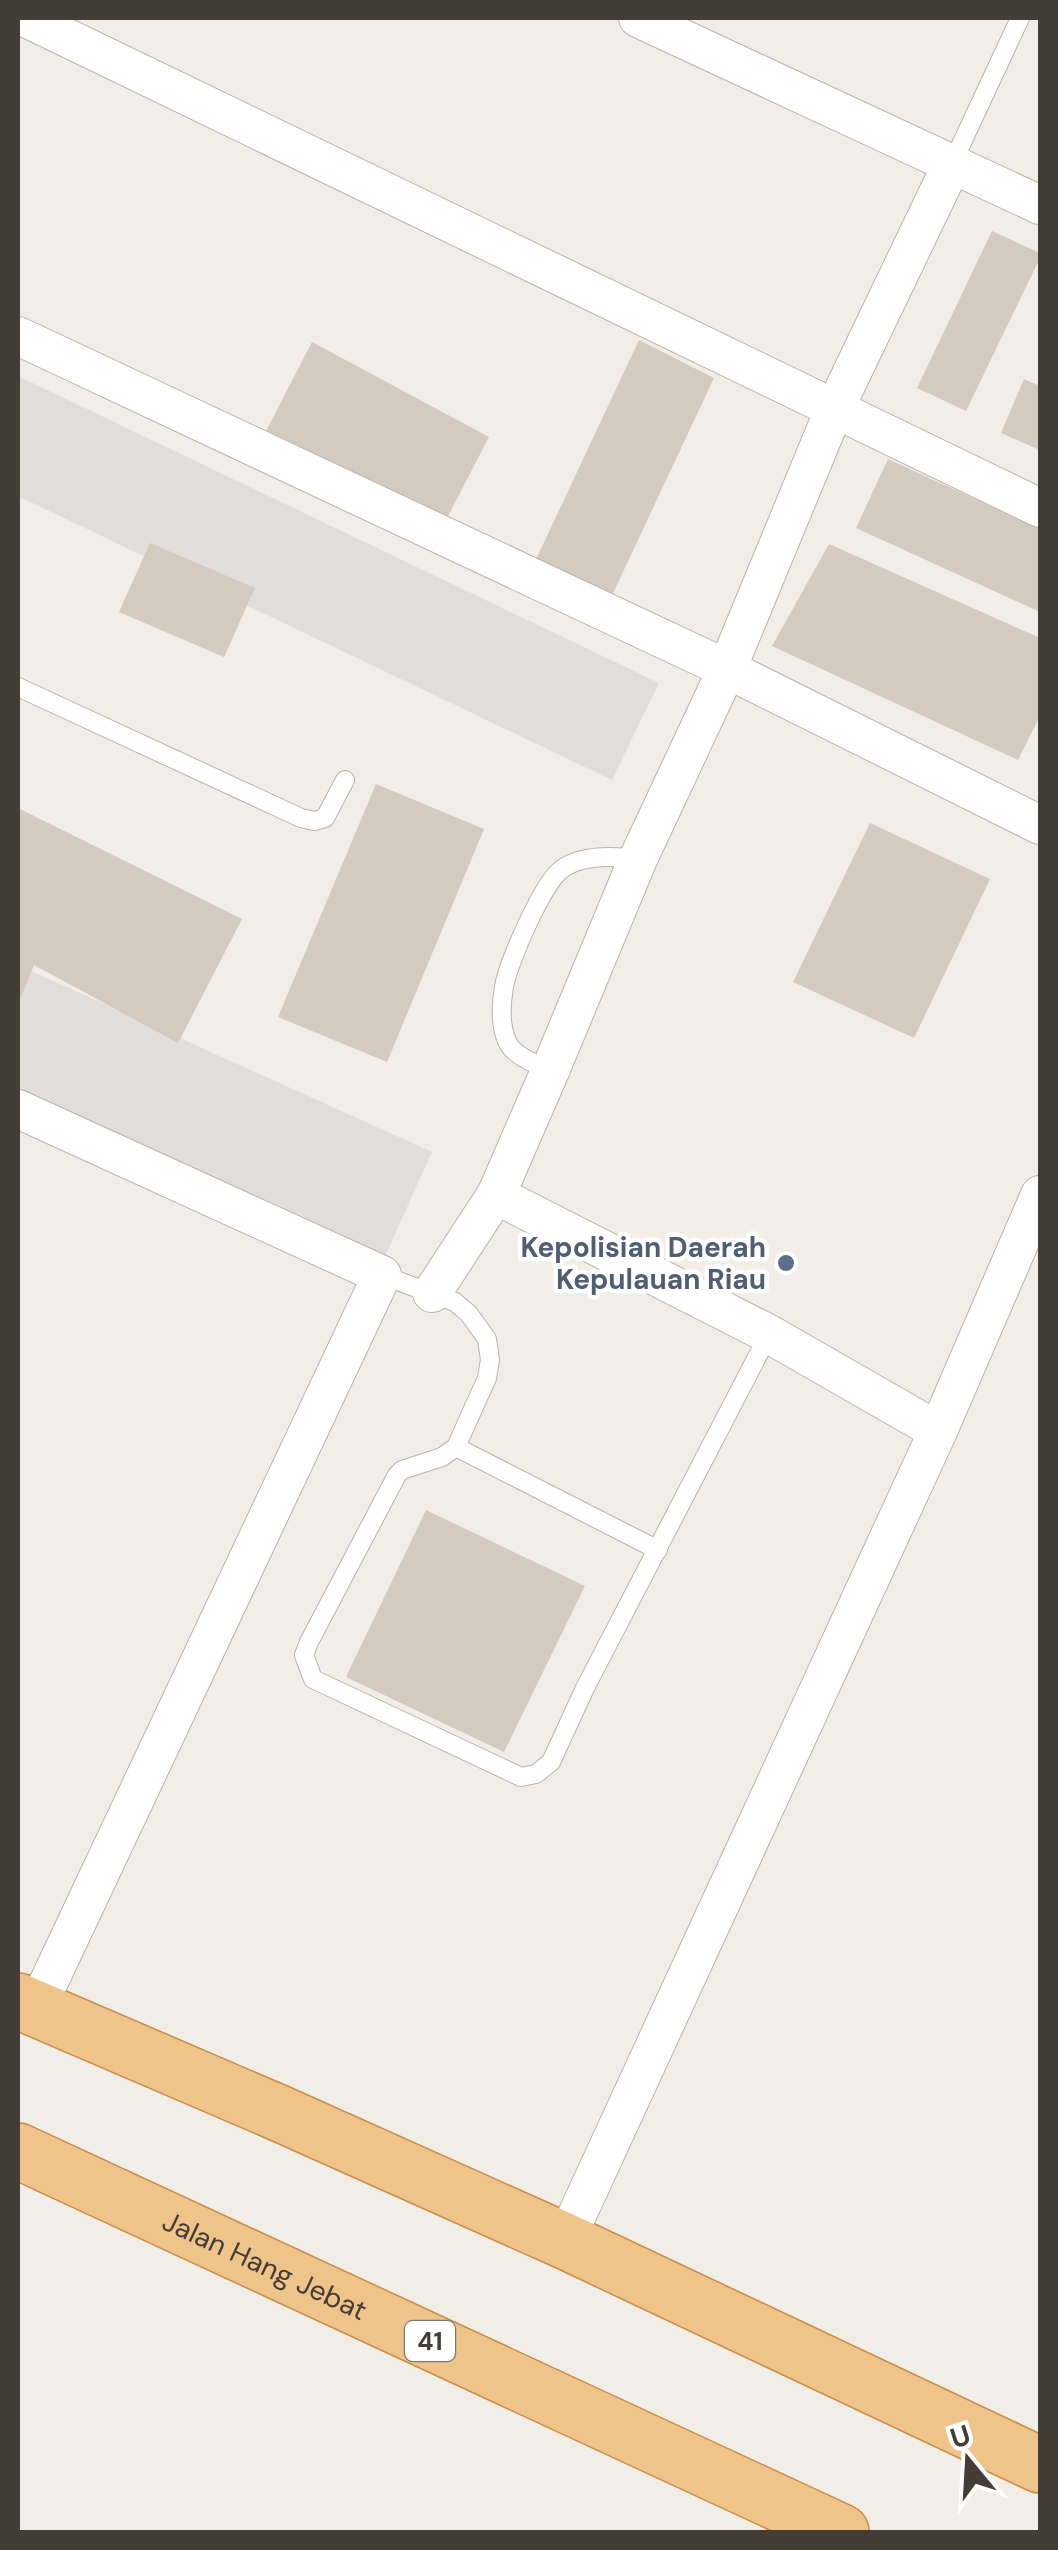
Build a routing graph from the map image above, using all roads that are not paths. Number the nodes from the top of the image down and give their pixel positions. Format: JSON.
{"nodes":[{"id":1,"x":26,"y":18,"type":"edge"},
{"id":2,"x":638,"y":18,"type":"edge"},
{"id":3,"x":1020,"y":18,"type":"edge"},
{"id":4,"x":952,"y":164,"type":"junction"},
{"id":5,"x":1040,"y":205,"type":"edge"},
{"id":6,"x":18,"y":336,"type":"edge"},
{"id":7,"x":834,"y":410,"type":"junction"},
{"id":8,"x":1040,"y":508,"type":"edge"},
{"id":9,"x":727,"y":669,"type":"junction"},
{"id":10,"x":18,"y":687,"type":"edge"},
{"id":11,"x":345,"y":780,"type":"dead end"},
{"id":12,"x":1040,"y":825,"type":"edge"},
{"id":13,"x":638,"y":859,"type":"junction"},
{"id":14,"x":550,"y":1071,"type":"junction"},
{"id":15,"x":18,"y":1110,"type":"edge"},
{"id":16,"x":496,"y":1195,"type":"junction"},
{"id":17,"x":1040,"y":1195,"type":"edge"},
{"id":18,"x":382,"y":1275,"type":"junction"},
{"id":19,"x":432,"y":1293,"type":"junction"},
{"id":20,"x":769,"y":1334,"type":"junction"},
{"id":21,"x":938,"y":1431,"type":"junction"},
{"id":22,"x":456,"y":1446,"type":"junction"},
{"id":23,"x":658,"y":1550,"type":"junction"},
{"id":24,"x":27,"y":2005,"type":"edge"},
{"id":25,"x":18,"y":2151,"type":"edge"},
{"id":26,"x":565,"y":2241,"type":"junction"},
{"id":27,"x":1040,"y":2465,"type":"edge"},
{"id":28,"x":841,"y":2532,"type":"edge"}],
"edges":[{"from":1,"to":7,"type":"street"},
{"from":2,"to":4,"type":"street"},
{"from":3,"to":4,"type":"lane"},
{"from":4,"to":5,"type":"street"},
{"from":4,"to":7,"type":"street"},
{"from":6,"to":9,"type":"street"},
{"from":7,"to":8,"type":"street"},
{"from":7,"to":9,"type":"street"},
{"from":9,"to":12,"type":"street"},
{"from":9,"to":13,"type":"street"},
{"from":10,"to":11,"type":"lane"},
{"from":13,"to":14,"type":"street"},
{"from":13,"to":14,"type":"lane"},
{"from":14,"to":16,"type":"street"},
{"from":15,"to":18,"type":"street"},
{"from":16,"to":19,"type":"street"},
{"from":16,"to":20,"type":"street"},
{"from":17,"to":21,"type":"street"},
{"from":18,"to":19,"type":"lane"},
{"from":18,"to":24,"type":"street"},
{"from":19,"to":22,"type":"lane"},
{"from":20,"to":21,"type":"street"},
{"from":20,"to":23,"type":"lane"},
{"from":21,"to":26,"type":"street"},
{"from":22,"to":23,"type":"lane"},
{"from":22,"to":23,"type":"lane"},
{"from":24,"to":26,"type":"highway"},
{"from":25,"to":28,"type":"highway","name":"Jalan Hang Jebat","number":"41"},
{"from":26,"to":27,"type":"highway"}]}
